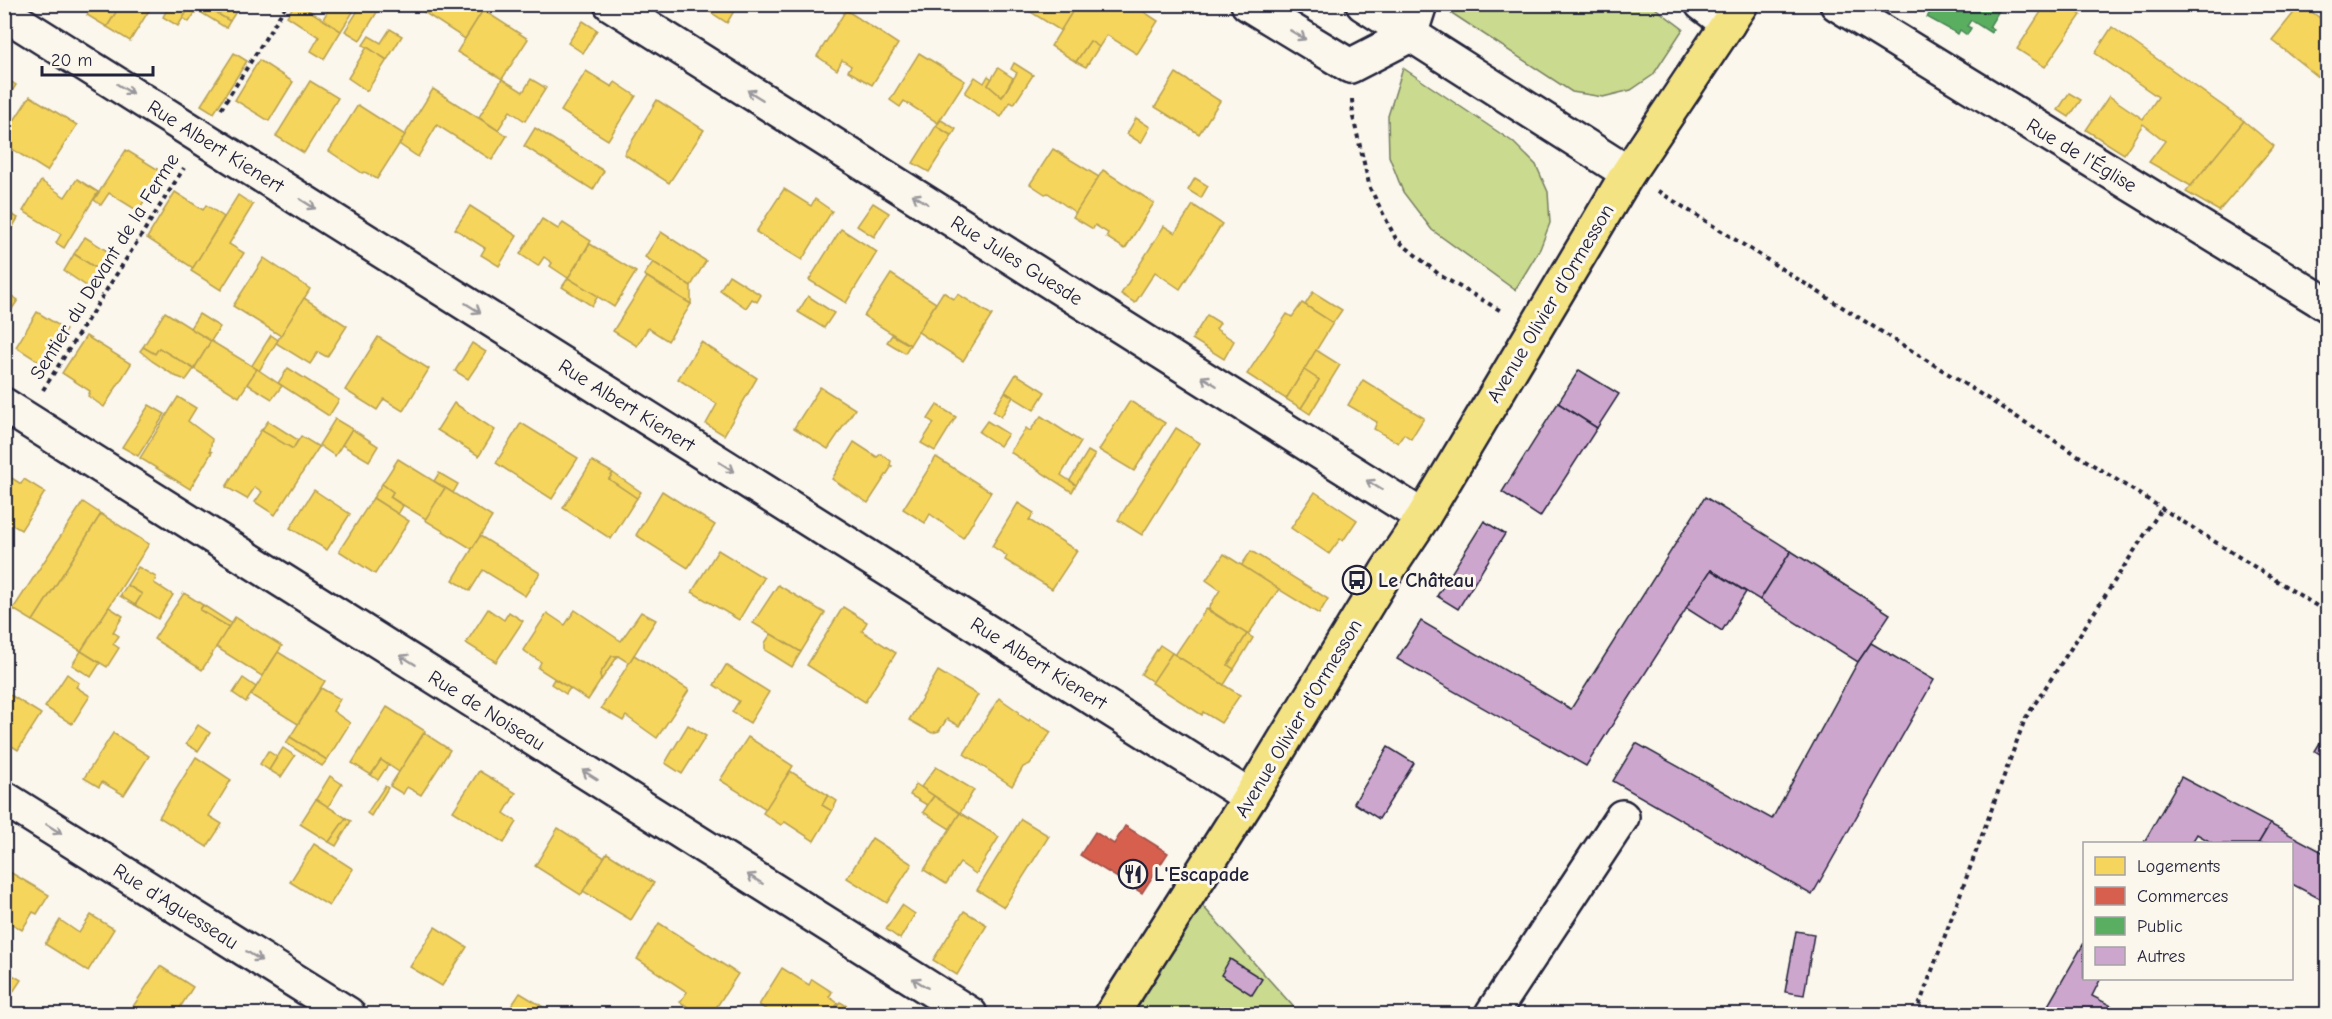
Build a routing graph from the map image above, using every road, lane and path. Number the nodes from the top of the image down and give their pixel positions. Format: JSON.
{"nodes":[{"id":1,"x":287,"y":4,"type":"edge"},
{"id":2,"x":611,"y":4,"type":"edge"},
{"id":3,"x":1248,"y":4,"type":"edge"},
{"id":4,"x":1363,"y":4,"type":"edge"},
{"id":5,"x":1420,"y":4,"type":"edge"},
{"id":6,"x":1702,"y":4,"type":"edge"},
{"id":7,"x":1837,"y":4,"type":"edge"},
{"id":8,"x":4,"y":13,"type":"edge"},
{"id":9,"x":1735,"y":14,"type":"edge"},
{"id":10,"x":1410,"y":35,"type":"junction"},
{"id":11,"x":1350,"y":66,"type":"junction"},
{"id":12,"x":203,"y":138,"type":"junction"},
{"id":13,"x":1628,"y":172,"type":"junction"},
{"id":14,"x":2328,"y":305,"type":"edge"},
{"id":15,"x":1534,"y":331,"type":"junction"},
{"id":16,"x":15,"y":411,"type":"edge"},
{"id":17,"x":2162,"y":508,"type":"junction"},
{"id":18,"x":1423,"y":517,"type":"junction"},
{"id":19,"x":2328,"y":613,"type":"edge"},
{"id":20,"x":1250,"y":797,"type":"junction"},
{"id":21,"x":4,"y":798,"type":"edge"},
{"id":22,"x":1622,"y":817,"type":"dead end"},
{"id":23,"x":1120,"y":1010,"type":"edge"},
{"id":24,"x":348,"y":1014,"type":"edge"},
{"id":25,"x":969,"y":1014,"type":"edge"},
{"id":26,"x":1492,"y":1014,"type":"edge"},
{"id":27,"x":1916,"y":1014,"type":"edge"}],
"edges":[{"from":1,"to":12,"type":"path","name":"Sentier du Devant de la Ferme"},
{"from":18,"to":2,"type":"street","name":"Rue Jules Guesde","one_way":true},
{"from":3,"to":11,"type":"street","one_way":true},
{"from":4,"to":10,"type":"street"},
{"from":5,"to":10,"type":"street"},
{"from":6,"to":9,"type":"street"},
{"from":7,"to":14,"type":"street","name":"Rue de l'Église"},
{"from":8,"to":12,"type":"street","name":"Rue Albert Kienert","one_way":true},
{"from":9,"to":13,"type":"main road","name":"Avenue Olivier d'Ormesson"},
{"from":10,"to":11,"type":"street"},
{"from":10,"to":13,"type":"street"},
{"from":11,"to":15,"type":"path"},
{"from":12,"to":16,"type":"path","name":"Sentier du Devant de la Ferme"},
{"from":12,"to":20,"type":"street","name":"Rue Albert Kienert","one_way":true},
{"from":13,"to":15,"type":"main road","name":"Avenue Olivier d'Ormesson"},
{"from":13,"to":17,"type":"path"},
{"from":15,"to":18,"type":"main road","name":"Avenue Olivier d'Ormesson"},
{"from":25,"to":16,"type":"street","name":"Rue de Noiseau","one_way":true},
{"from":17,"to":19,"type":"path"},
{"from":17,"to":27,"type":"path"},
{"from":18,"to":20,"type":"main road","name":"Avenue Olivier d'Ormesson"},
{"from":20,"to":23,"type":"main road","name":"Avenue Olivier d'Ormesson"},
{"from":21,"to":24,"type":"street","name":"Rue d'Aguesseau","one_way":true},
{"from":22,"to":26,"type":"street"}]}
